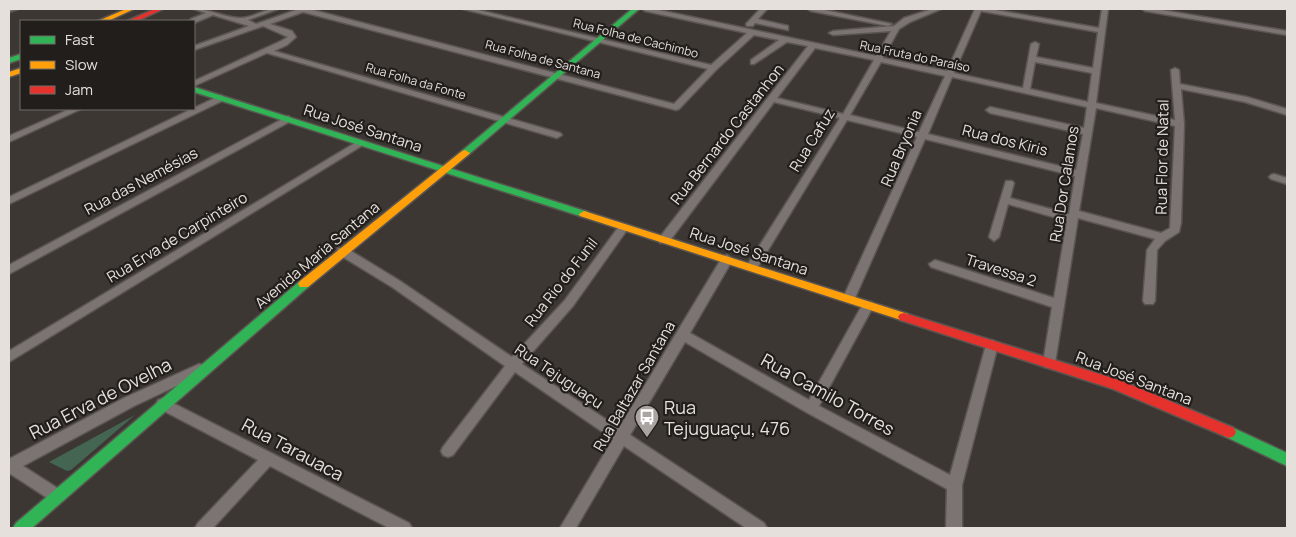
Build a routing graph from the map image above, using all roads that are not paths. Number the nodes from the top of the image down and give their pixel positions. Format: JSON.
{"nodes":[{"id":1,"x":15,"y":9,"type":"edge"},
{"id":2,"x":131,"y":9,"type":"edge"},
{"id":3,"x":160,"y":9,"type":"edge"},
{"id":4,"x":197,"y":9,"type":"edge"},
{"id":5,"x":275,"y":9,"type":"edge"},
{"id":6,"x":304,"y":9,"type":"edge"},
{"id":7,"x":466,"y":9,"type":"edge"},
{"id":8,"x":636,"y":9,"type":"edge"},
{"id":9,"x":645,"y":9,"type":"edge"},
{"id":10,"x":764,"y":9,"type":"edge"},
{"id":11,"x":811,"y":9,"type":"edge"},
{"id":12,"x":938,"y":9,"type":"edge"},
{"id":13,"x":979,"y":9,"type":"edge"},
{"id":14,"x":1105,"y":9,"type":"edge"},
{"id":15,"x":1145,"y":9,"type":"edge"},
{"id":16,"x":9,"y":10,"type":"edge"},
{"id":17,"x":1176,"y":11,"type":"edge"},
{"id":18,"x":212,"y":13,"type":"junction"},
{"id":19,"x":104,"y":20,"type":"edge"},
{"id":20,"x":133,"y":20,"type":"edge"},
{"id":21,"x":241,"y":20,"type":"junction"},
{"id":22,"x":753,"y":20,"type":"junction"},
{"id":23,"x":195,"y":21,"type":"edge"},
{"id":24,"x":260,"y":26,"type":"junction"},
{"id":25,"x":897,"y":27,"type":"junction"},
{"id":26,"x":785,"y":28,"type":"dead end"},
{"id":27,"x":1103,"y":31,"type":"junction"},
{"id":28,"x":748,"y":32,"type":"junction"},
{"id":29,"x":834,"y":33,"type":"dead end"},
{"id":30,"x":1287,"y":33,"type":"edge"},
{"id":31,"x":598,"y":40,"type":"junction"},
{"id":32,"x":784,"y":40,"type":"junction"},
{"id":33,"x":1035,"y":44,"type":"dead end"},
{"id":34,"x":812,"y":46,"type":"junction"},
{"id":35,"x":195,"y":48,"type":"edge"},
{"id":36,"x":267,"y":51,"type":"junction"},
{"id":37,"x":1032,"y":59,"type":"junction"},
{"id":38,"x":879,"y":60,"type":"junction"},
{"id":39,"x":754,"y":62,"type":"dead end"},
{"id":40,"x":713,"y":68,"type":"junction"},
{"id":41,"x":1175,"y":70,"type":"dead end"},
{"id":42,"x":1097,"y":71,"type":"junction"},
{"id":43,"x":949,"y":74,"type":"junction"},
{"id":44,"x":556,"y":75,"type":"junction"},
{"id":45,"x":195,"y":84,"type":"edge"},
{"id":46,"x":1177,"y":86,"type":"junction"},
{"id":47,"x":195,"y":88,"type":"edge"},
{"id":48,"x":1026,"y":91,"type":"junction"},
{"id":49,"x":222,"y":98,"type":"junction"},
{"id":50,"x":772,"y":99,"type":"junction"},
{"id":51,"x":1092,"y":105,"type":"junction"},
{"id":52,"x":75,"y":110,"type":"edge"},
{"id":53,"x":990,"y":110,"type":"dead end"},
{"id":54,"x":1287,"y":112,"type":"edge"},
{"id":55,"x":844,"y":116,"type":"junction"},
{"id":56,"x":288,"y":119,"type":"junction"},
{"id":57,"x":504,"y":119,"type":"junction"},
{"id":58,"x":1180,"y":124,"type":"junction"},
{"id":59,"x":1088,"y":132,"type":"junction"},
{"id":60,"x":557,"y":135,"type":"dead end"},
{"id":61,"x":923,"y":135,"type":"junction"},
{"id":62,"x":9,"y":139,"type":"edge"},
{"id":63,"x":360,"y":143,"type":"junction"},
{"id":64,"x":443,"y":170,"type":"junction"},
{"id":65,"x":1080,"y":174,"type":"junction"},
{"id":66,"x":1274,"y":176,"type":"dead end"},
{"id":67,"x":1287,"y":181,"type":"edge"},
{"id":68,"x":1009,"y":182,"type":"dead end"},
{"id":69,"x":1004,"y":200,"type":"junction"},
{"id":70,"x":9,"y":201,"type":"edge"},
{"id":71,"x":1073,"y":216,"type":"junction"},
{"id":72,"x":624,"y":227,"type":"junction"},
{"id":73,"x":1162,"y":237,"type":"junction"},
{"id":74,"x":994,"y":238,"type":"dead end"},
{"id":75,"x":664,"y":240,"type":"junction"},
{"id":76,"x":342,"y":251,"type":"junction"},
{"id":77,"x":727,"y":259,"type":"junction"},
{"id":78,"x":935,"y":264,"type":"dead end"},
{"id":79,"x":752,"y":267,"type":"junction"},
{"id":80,"x":9,"y":270,"type":"edge"},
{"id":81,"x":849,"y":298,"type":"junction"},
{"id":82,"x":1148,"y":301,"type":"dead end"},
{"id":83,"x":1058,"y":304,"type":"junction"},
{"id":84,"x":868,"y":305,"type":"junction"},
{"id":85,"x":683,"y":335,"type":"junction"},
{"id":86,"x":992,"y":345,"type":"junction"},
{"id":87,"x":9,"y":357,"type":"edge"},
{"id":88,"x":1049,"y":363,"type":"junction"},
{"id":89,"x":210,"y":364,"type":"junction"},
{"id":90,"x":514,"y":366,"type":"junction"},
{"id":91,"x":163,"y":404,"type":"junction"},
{"id":92,"x":811,"y":408,"type":"junction"},
{"id":93,"x":623,"y":438,"type":"junction"},
{"id":94,"x":448,"y":450,"type":"dead end"},
{"id":95,"x":269,"y":458,"type":"junction"},
{"id":96,"x":1287,"y":460,"type":"edge"},
{"id":97,"x":9,"y":466,"type":"edge"},
{"id":98,"x":955,"y":485,"type":"junction"},
{"id":99,"x":57,"y":496,"type":"junction"},
{"id":100,"x":397,"y":527,"type":"edge"},
{"id":101,"x":21,"y":528,"type":"edge"},
{"id":102,"x":203,"y":528,"type":"edge"},
{"id":103,"x":568,"y":528,"type":"edge"},
{"id":104,"x":759,"y":528,"type":"edge"},
{"id":105,"x":954,"y":528,"type":"edge"}],
"edges":[{"from":1,"to":16,"type":"street"},
{"from":2,"to":19,"type":"street"},
{"from":3,"to":20,"type":"street"},
{"from":4,"to":18,"type":"street"},
{"from":5,"to":21,"type":"street"},
{"from":6,"to":24,"type":"street"},
{"from":6,"to":44,"type":"street","name":"Rua Folha de Santana"},
{"from":7,"to":31,"type":"street","name":"Rua Folha de Cachimbo"},
{"from":8,"to":31,"type":"street","name":"Avenida Maria Santana"},
{"from":9,"to":28,"type":"street","name":"Rua Fruta do Paraíso"},
{"from":10,"to":22,"type":"street","name":"Rua Folha de Santana"},
{"from":11,"to":25,"type":"street"},
{"from":12,"to":25,"type":"street"},
{"from":13,"to":27,"type":"street"},
{"from":13,"to":43,"type":"street","name":"Rua Bryonia"},
{"from":14,"to":27,"type":"street","name":"Rua Dor Calamos"},
{"from":15,"to":17,"type":"street"},
{"from":17,"to":30,"type":"street"},
{"from":18,"to":21,"type":"street"},
{"from":18,"to":23,"type":"street"},
{"from":21,"to":24,"type":"street"},
{"from":22,"to":26,"type":"street"},
{"from":22,"to":28,"type":"street","name":"Rua Folha de Santana"},
{"from":24,"to":35,"type":"street"},
{"from":24,"to":36,"type":"street"},
{"from":25,"to":29,"type":"street"},
{"from":25,"to":38,"type":"street","name":"Rua Cafuz"},
{"from":27,"to":42,"type":"street","name":"Rua Dor Calamos"},
{"from":28,"to":32,"type":"street","name":"Rua Fruta do Paraíso"},
{"from":28,"to":40,"type":"street","name":"Rua Folha de Santana"},
{"from":31,"to":40,"type":"street","name":"Rua Folha de Cachimbo"},
{"from":31,"to":44,"type":"street","name":"Avenida Maria Santana"},
{"from":32,"to":34,"type":"street","name":"Rua Fruta do Paraíso"},
{"from":32,"to":39,"type":"street"},
{"from":33,"to":37,"type":"street"},
{"from":34,"to":38,"type":"street","name":"Rua Fruta do Paraíso"},
{"from":34,"to":50,"type":"street","name":"Rua Bernardo Castanhon"},
{"from":36,"to":45,"type":"street"},
{"from":36,"to":57,"type":"street","name":"Rua Folha da Fonte"},
{"from":37,"to":42,"type":"street"},
{"from":37,"to":48,"type":"street"},
{"from":38,"to":43,"type":"street","name":"Rua Fruta do Paraíso"},
{"from":38,"to":55,"type":"street","name":"Rua Cafuz"},
{"from":40,"to":44,"type":"street","name":"Rua Folha de Santana"},
{"from":41,"to":46,"type":"street","name":"Rua Flor de Natal"},
{"from":42,"to":51,"type":"street","name":"Rua Dor Calamos"},
{"from":43,"to":48,"type":"street","name":"Rua Fruta do Paraíso"},
{"from":43,"to":61,"type":"street","name":"Rua Bryonia"},
{"from":44,"to":57,"type":"street","name":"Avenida Maria Santana"},
{"from":46,"to":54,"type":"street"},
{"from":46,"to":58,"type":"street","name":"Rua Flor de Natal"},
{"from":47,"to":49,"type":"street","name":"Rua José Santana"},
{"from":48,"to":51,"type":"street","name":"Rua Fruta do Paraíso"},
{"from":49,"to":56,"type":"street","name":"Rua José Santana"},
{"from":49,"to":70,"type":"street"},
{"from":50,"to":55,"type":"street","name":"Rua dos Kiris"},
{"from":50,"to":75,"type":"street","name":"Rua Bernardo Castanhon"},
{"from":51,"to":58,"type":"street","name":"Rua Fruta do Paraíso"},
{"from":51,"to":59,"type":"street","name":"Rua Dor Calamos"},
{"from":52,"to":62,"type":"street"},
{"from":53,"to":59,"type":"street"},
{"from":55,"to":61,"type":"street","name":"Rua dos Kiris"},
{"from":55,"to":79,"type":"street","name":"Rua Cafuz"},
{"from":56,"to":63,"type":"street","name":"Rua José Santana"},
{"from":56,"to":80,"type":"street","name":"Rua das Nemésias"},
{"from":57,"to":60,"type":"street","name":"Rua Folha da Fonte"},
{"from":57,"to":64,"type":"street","name":"Avenida Maria Santana"},
{"from":58,"to":73,"type":"street","name":"Rua Flor de Natal"},
{"from":59,"to":65,"type":"street","name":"Rua Dor Calamos"},
{"from":61,"to":65,"type":"street","name":"Rua dos Kiris"},
{"from":61,"to":81,"type":"street","name":"Rua Bryonia"},
{"from":63,"to":64,"type":"street","name":"Rua José Santana"},
{"from":63,"to":87,"type":"street","name":"Rua Erva de Carpinteiro"},
{"from":64,"to":72,"type":"street","name":"Rua José Santana"},
{"from":64,"to":76,"type":"street","name":"Avenida Maria Santana"},
{"from":65,"to":71,"type":"street","name":"Rua Dor Calamos"},
{"from":66,"to":67,"type":"street"},
{"from":68,"to":69,"type":"street"},
{"from":69,"to":71,"type":"street","name":"Rua Flor de Natal"},
{"from":69,"to":74,"type":"street"},
{"from":71,"to":73,"type":"street","name":"Rua Flor de Natal"},
{"from":71,"to":83,"type":"street","name":"Rua Dor Calamos"},
{"from":72,"to":75,"type":"street","name":"Rua José Santana"},
{"from":72,"to":90,"type":"street","name":"Rua Rio do Funil"},
{"from":73,"to":82,"type":"street","name":"Rua Flor de Natal"},
{"from":75,"to":77,"type":"street","name":"Rua José Santana"},
{"from":76,"to":89,"type":"street","name":"Avenida Maria Santana"},
{"from":76,"to":90,"type":"street","name":"Rua Tejuguaçu"},
{"from":77,"to":79,"type":"street","name":"Rua José Santana"},
{"from":77,"to":85,"type":"street","name":"Rua Baltazar Santana"},
{"from":78,"to":83,"type":"street","name":"Travessa 2"},
{"from":79,"to":81,"type":"street","name":"Rua José Santana"},
{"from":81,"to":84,"type":"street","name":"Rua José Santana"},
{"from":83,"to":88,"type":"street","name":"Rua Dor Calamos"},
{"from":84,"to":86,"type":"street","name":"Rua José Santana"},
{"from":84,"to":92,"type":"street"},
{"from":85,"to":92,"type":"street","name":"Rua Camilo Torres"},
{"from":85,"to":93,"type":"street","name":"Rua Baltazar Santana"},
{"from":86,"to":88,"type":"street","name":"Rua José Santana"},
{"from":86,"to":98,"type":"street"},
{"from":88,"to":96,"type":"street","name":"Rua José Santana"},
{"from":89,"to":91,"type":"street","name":"Avenida Maria Santana"},
{"from":89,"to":97,"type":"street","name":"Rua Erva de Ovelha"},
{"from":90,"to":93,"type":"street","name":"Rua Tejuguaçu"},
{"from":90,"to":94,"type":"street","name":"Rua Rio do Funil"},
{"from":91,"to":95,"type":"street","name":"Rua Tarauaca"},
{"from":91,"to":99,"type":"street","name":"Avenida Maria Santana"},
{"from":92,"to":98,"type":"street","name":"Rua Camilo Torres"},
{"from":93,"to":103,"type":"street","name":"Rua Baltazar Santana"},
{"from":93,"to":104,"type":"street","name":"Rua Tejuguaçu"},
{"from":95,"to":100,"type":"street","name":"Rua Tarauaca"},
{"from":95,"to":102,"type":"street"},
{"from":97,"to":99,"type":"street"},
{"from":98,"to":105,"type":"street"},
{"from":99,"to":101,"type":"street","name":"Avenida Maria Santana"}]}
